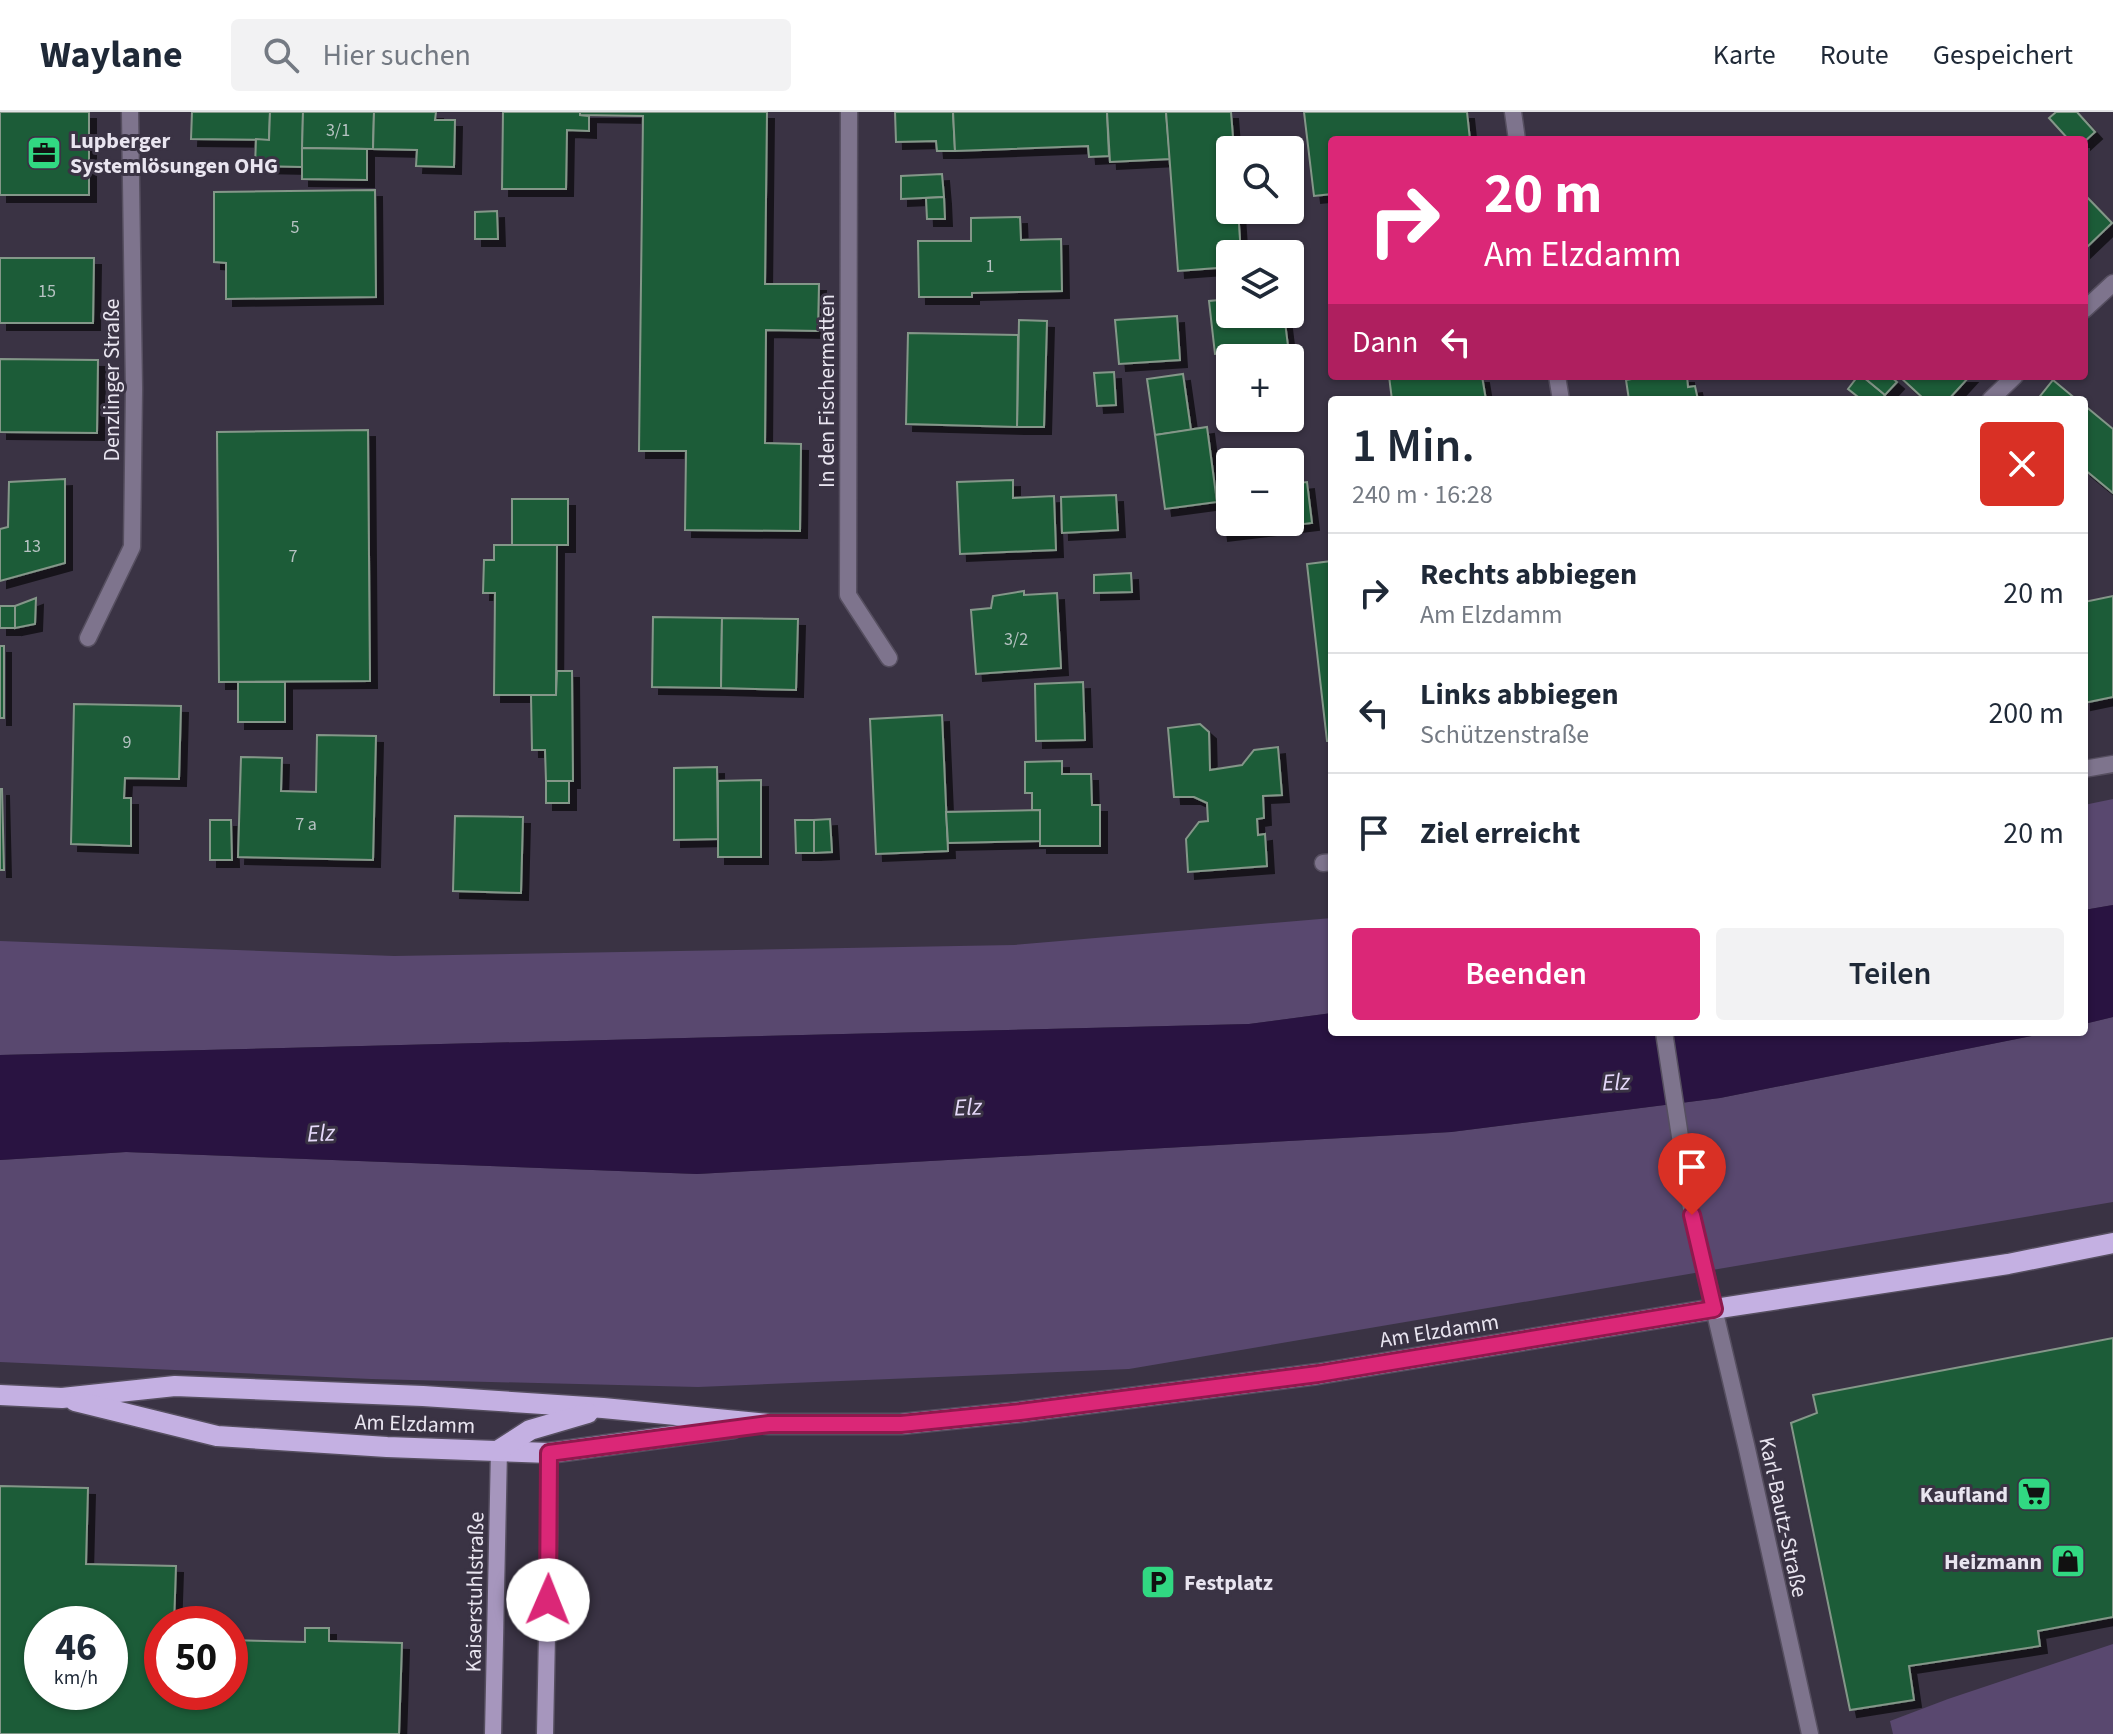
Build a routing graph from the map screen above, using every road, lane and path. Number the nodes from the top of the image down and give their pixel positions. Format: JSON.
{"nodes":[{"id":1,"x":130,"y":112,"type":"edge"},
{"id":2,"x":849,"y":112,"type":"edge"},
{"id":3,"x":1513,"y":112,"type":"edge"},
{"id":4,"x":1516,"y":136,"type":"edge"},
{"id":5,"x":2113,"y":283,"type":"edge"},
{"id":6,"x":2088,"y":306,"type":"edge"},
{"id":7,"x":2011,"y":380,"type":"edge"},
{"id":8,"x":1994,"y":396,"type":"edge"},
{"id":9,"x":88,"y":638,"type":"dead end"},
{"id":10,"x":889,"y":658,"type":"dead end"},
{"id":11,"x":2113,"y":764,"type":"edge"},
{"id":12,"x":2088,"y":768,"type":"edge"},
{"id":13,"x":1665,"y":1036,"type":"edge"},
{"id":14,"x":2113,"y":1243,"type":"edge"},
{"id":15,"x":1714,"y":1309,"type":"junction"},
{"id":16,"x":0,"y":1395,"type":"edge"},
{"id":17,"x":62,"y":1398,"type":"junction"},
{"id":18,"x":492,"y":1402,"type":"junction"},
{"id":19,"x":603,"y":1408,"type":"junction"},
{"id":20,"x":769,"y":1424,"type":"junction"},
{"id":21,"x":530,"y":1430,"type":"junction"},
{"id":22,"x":499,"y":1450,"type":"junction"},
{"id":23,"x":549,"y":1453,"type":"junction"},
{"id":24,"x":493,"y":1734,"type":"edge"},
{"id":25,"x":545,"y":1734,"type":"edge"},
{"id":26,"x":1810,"y":1734,"type":"edge"}],
"edges":[{"from":1,"to":9,"type":"street","name":"Denzlinger Straße"},
{"from":2,"to":10,"type":"street","name":"In den Fischermatten"},
{"from":3,"to":4,"type":"street"},
{"from":5,"to":6,"type":"street"},
{"from":7,"to":8,"type":"street"},
{"from":11,"to":12,"type":"street"},
{"from":13,"to":15,"type":"street","name":"Karl-Bautz-Straße"},
{"from":14,"to":15,"type":"main road","name":"Am Elzdamm"},
{"from":15,"to":20,"type":"main road","name":"Am Elzdamm"},
{"from":15,"to":26,"type":"street","name":"Karl-Bautz-Straße"},
{"from":16,"to":17,"type":"main road","name":"Am Elzdamm"},
{"from":17,"to":18,"type":"main road","name":"Am Elzdamm"},
{"from":17,"to":22,"type":"main road","name":"Am Elzdamm"},
{"from":18,"to":19,"type":"main road","name":"Am Elzdamm"},
{"from":18,"to":21,"type":"main road"},
{"from":19,"to":20,"type":"main road","name":"Am Elzdamm"},
{"from":19,"to":21,"type":"main road"},
{"from":20,"to":23,"type":"main road","name":"Am Elzdamm"},
{"from":21,"to":22,"type":"main road"},
{"from":21,"to":23,"type":"main road"},
{"from":22,"to":23,"type":"main road","name":"Am Elzdamm"},
{"from":22,"to":24,"type":"main road","name":"Kaiserstuhlstraße"},
{"from":23,"to":25,"type":"main road"}]}
